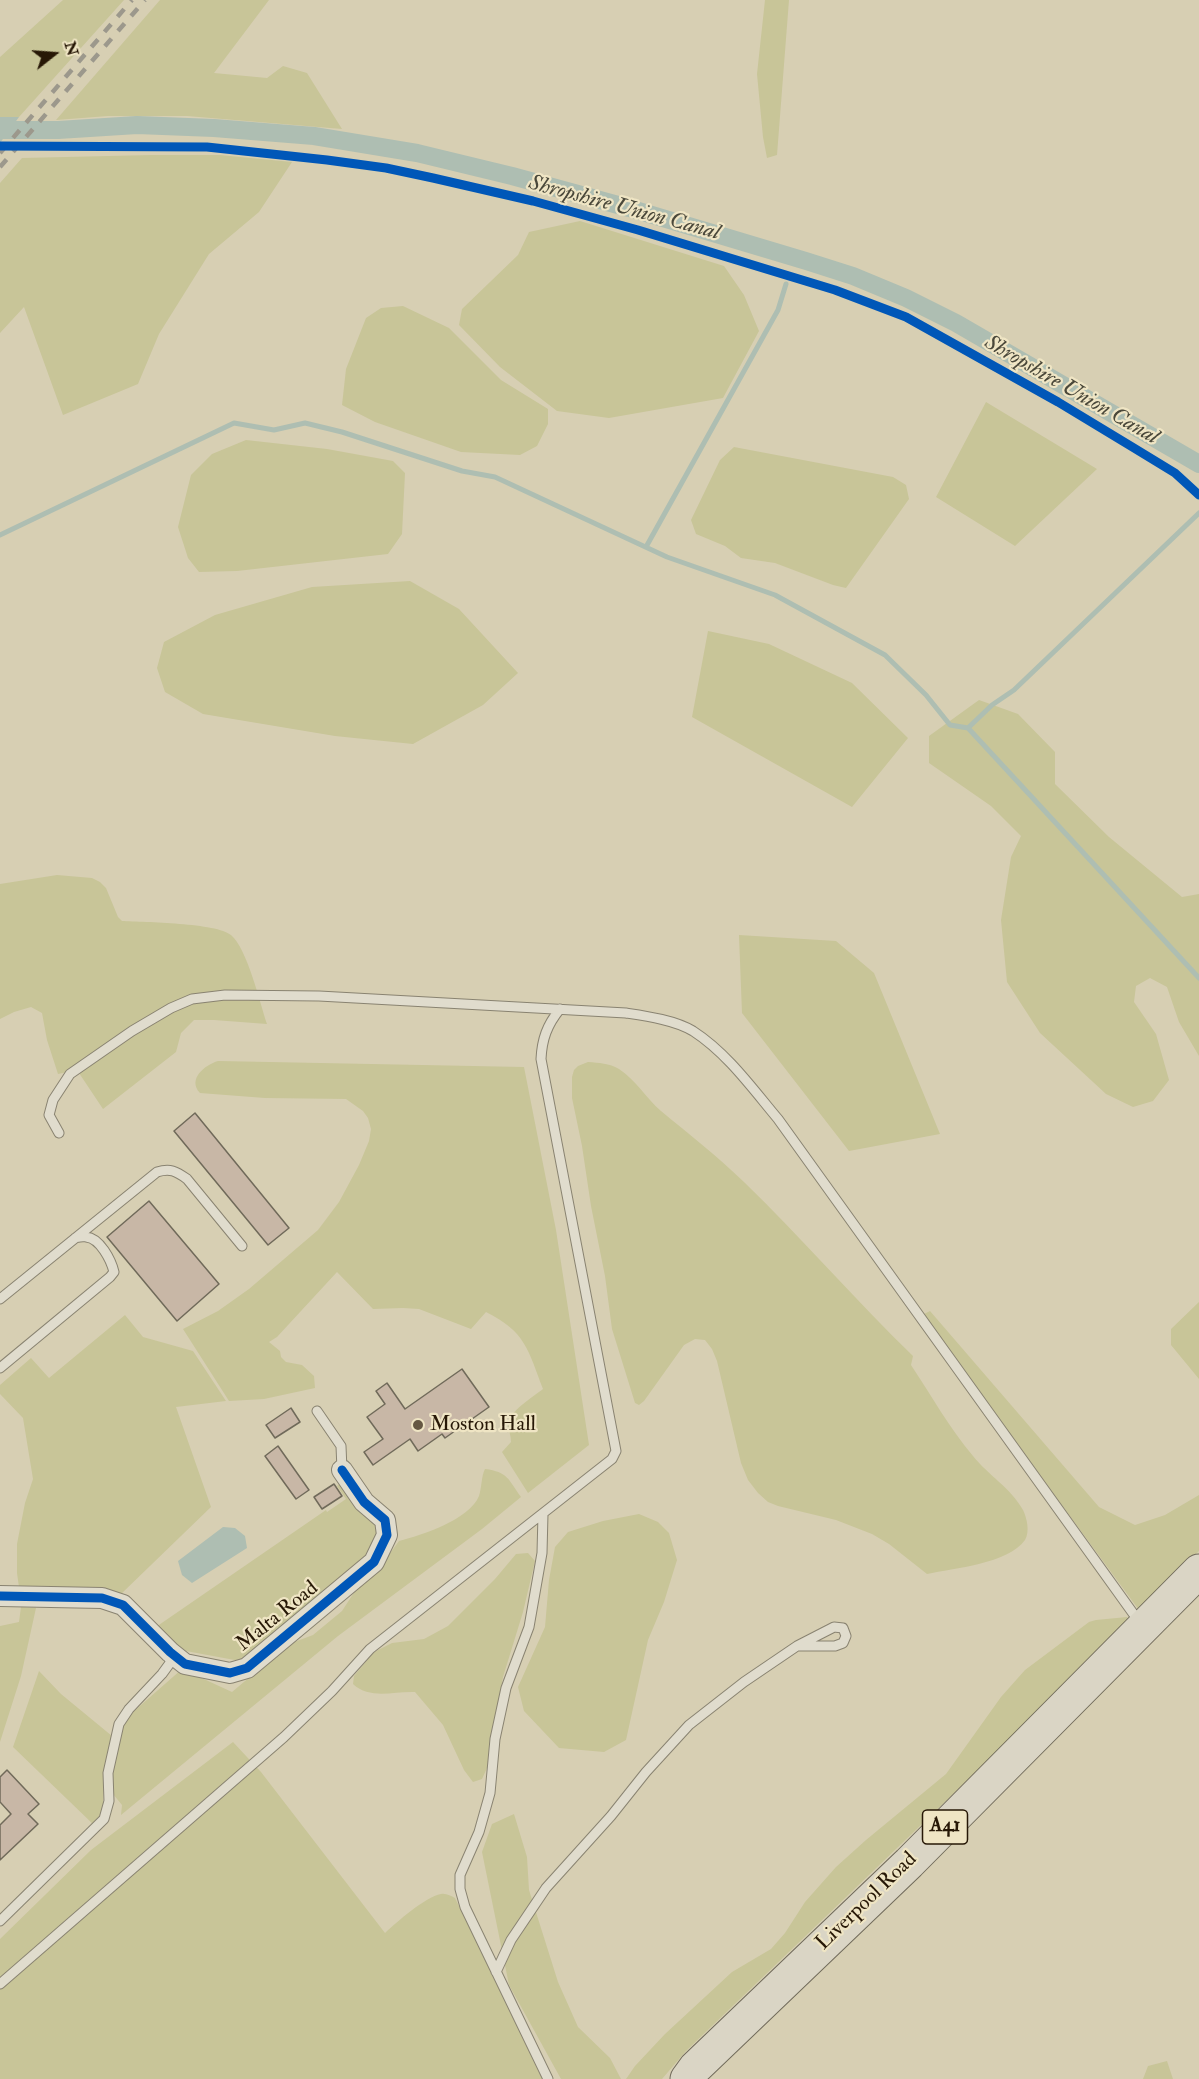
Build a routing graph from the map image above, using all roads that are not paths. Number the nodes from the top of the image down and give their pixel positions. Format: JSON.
{"nodes":[{"id":1,"x":560,"y":1010,"type":"junction"},
{"id":2,"x":58,"y":1133,"type":"dead end"},
{"id":3,"x":75,"y":1238,"type":"junction"},
{"id":4,"x":242,"y":1246,"type":"dead end"},
{"id":5,"x":0,"y":1299,"type":"edge"},
{"id":6,"x":0,"y":1368,"type":"edge"},
{"id":7,"x":317,"y":1411,"type":"dead end"},
{"id":8,"x":342,"y":1470,"type":"joint"},
{"id":9,"x":543,"y":1514,"type":"junction"},
{"id":10,"x":1199,"y":1572,"type":"edge"},
{"id":11,"x":0,"y":1596,"type":"edge"},
{"id":12,"x":1144,"y":1627,"type":"junction"},
{"id":13,"x":797,"y":1646,"type":"junction"},
{"id":14,"x":170,"y":1652,"type":"junction"},
{"id":15,"x":0,"y":1921,"type":"edge"},
{"id":16,"x":495,"y":1972,"type":"junction"},
{"id":17,"x":0,"y":1984,"type":"edge"},
{"id":18,"x":548,"y":2079,"type":"edge"},
{"id":19,"x":687,"y":2079,"type":"edge"}],
"edges":[{"from":1,"to":2,"type":"lane"},
{"from":1,"to":9,"type":"lane"},
{"from":1,"to":12,"type":"lane"},
{"from":3,"to":4,"type":"lane"},
{"from":3,"to":5,"type":"lane"},
{"from":3,"to":6,"type":"lane"},
{"from":7,"to":8,"type":"lane"},
{"from":8,"to":14,"type":"street","name":"Malta Road"},
{"from":9,"to":16,"type":"lane"},
{"from":9,"to":17,"type":"lane"},
{"from":10,"to":12,"type":"highway","name":"Liverpool Road","number":"A41"},
{"from":11,"to":14,"type":"street","name":"Malta Road"},
{"from":12,"to":19,"type":"highway","name":"Liverpool Road","number":"A41"},
{"from":13,"to":13,"type":"lane"},
{"from":13,"to":16,"type":"lane"},
{"from":14,"to":15,"type":"lane"},
{"from":16,"to":18,"type":"lane"}]}
